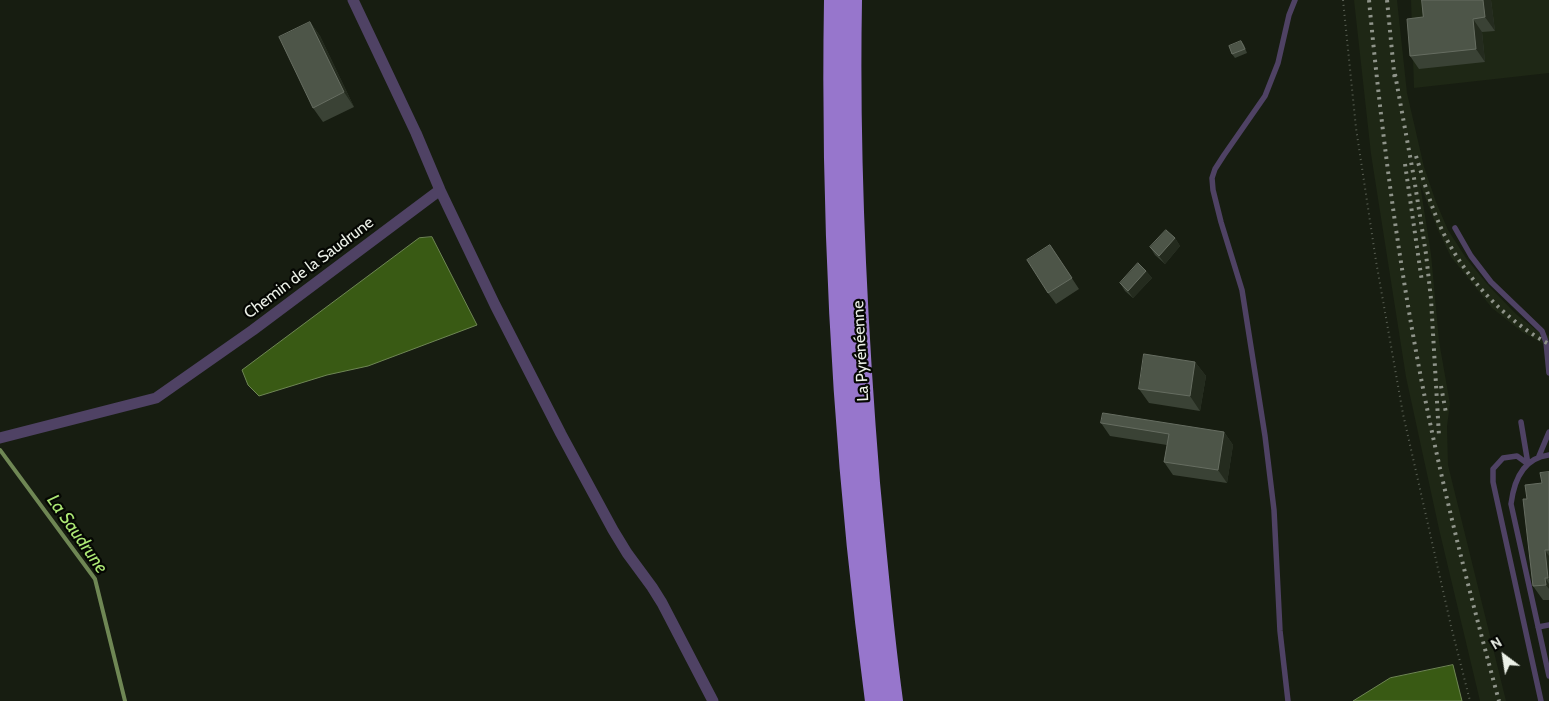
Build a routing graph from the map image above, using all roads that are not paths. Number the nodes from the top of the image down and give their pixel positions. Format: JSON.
{"nodes":[{"id":1,"x":353,"y":0,"type":"edge"},
{"id":2,"x":834,"y":0,"type":"edge"},
{"id":3,"x":852,"y":0,"type":"edge"},
{"id":4,"x":1295,"y":0,"type":"edge"},
{"id":5,"x":440,"y":190,"type":"junction"},
{"id":6,"x":1455,"y":228,"type":"dead end"},
{"id":7,"x":1549,"y":373,"type":"edge"},
{"id":8,"x":1522,"y":422,"type":"dead end"},
{"id":9,"x":1549,"y":432,"type":"edge"},
{"id":10,"x":1,"y":437,"type":"edge"},
{"id":11,"x":1549,"y":455,"type":"edge"},
{"id":12,"x":1540,"y":456,"type":"junction"},
{"id":13,"x":1528,"y":464,"type":"junction"},
{"id":14,"x":1549,"y":625,"type":"edge"},
{"id":15,"x":1538,"y":627,"type":"junction"},
{"id":16,"x":1549,"y":676,"type":"edge"},
{"id":17,"x":713,"y":701,"type":"edge"},
{"id":18,"x":875,"y":701,"type":"edge"},
{"id":19,"x":893,"y":701,"type":"edge"},
{"id":20,"x":1288,"y":701,"type":"edge"},
{"id":21,"x":1541,"y":701,"type":"edge"}],
"edges":[{"from":1,"to":5,"type":"street"},
{"from":2,"to":18,"type":"highway","name":"La Pyrénéenne"},
{"from":3,"to":19,"type":"highway","name":"La Pyrénéenne"},
{"from":4,"to":20,"type":"lane"},
{"from":5,"to":10,"type":"street","name":"Chemin de la Saudrune"},
{"from":5,"to":17,"type":"street"},
{"from":6,"to":7,"type":"lane"},
{"from":8,"to":13,"type":"lane"},
{"from":9,"to":12,"type":"lane"},
{"from":11,"to":12,"type":"lane"},
{"from":12,"to":13,"type":"lane"},
{"from":13,"to":15,"type":"lane"},
{"from":13,"to":21,"type":"lane"},
{"from":14,"to":15,"type":"lane"},
{"from":15,"to":16,"type":"lane"}]}
